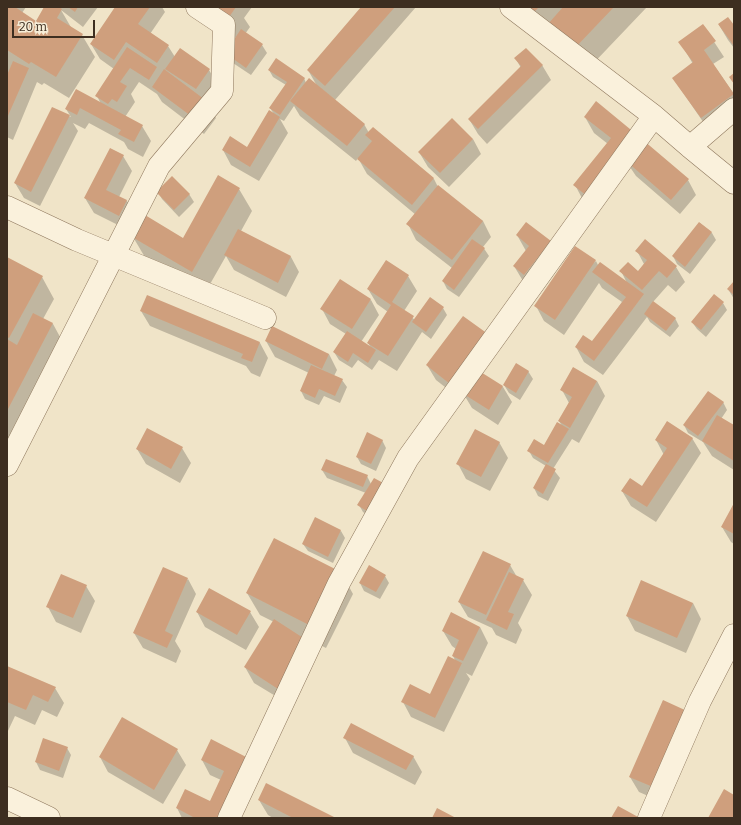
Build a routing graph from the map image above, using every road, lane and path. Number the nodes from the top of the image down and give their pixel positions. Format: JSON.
{"nodes":[{"id":1,"x":197,"y":7,"type":"edge"},
{"id":2,"x":511,"y":7,"type":"edge"},
{"id":3,"x":734,"y":110,"type":"edge"},
{"id":4,"x":654,"y":116,"type":"junction"},
{"id":5,"x":690,"y":147,"type":"junction"},
{"id":6,"x":734,"y":183,"type":"edge"},
{"id":7,"x":7,"y":207,"type":"edge"},
{"id":8,"x":114,"y":255,"type":"junction"},
{"id":9,"x":265,"y":318,"type":"dead end"},
{"id":10,"x":7,"y":465,"type":"edge"},
{"id":11,"x":734,"y":635,"type":"edge"},
{"id":12,"x":7,"y":798,"type":"edge"},
{"id":13,"x":49,"y":818,"type":"edge"},
{"id":14,"x":229,"y":818,"type":"edge"},
{"id":15,"x":649,"y":818,"type":"edge"}],
"edges":[{"from":1,"to":8,"type":"street"},
{"from":2,"to":4,"type":"street"},
{"from":3,"to":5,"type":"street"},
{"from":4,"to":5,"type":"street"},
{"from":4,"to":14,"type":"street"},
{"from":5,"to":6,"type":"street"},
{"from":7,"to":8,"type":"street"},
{"from":8,"to":9,"type":"street"},
{"from":8,"to":10,"type":"street"},
{"from":11,"to":15,"type":"street"},
{"from":12,"to":13,"type":"street"}]}
